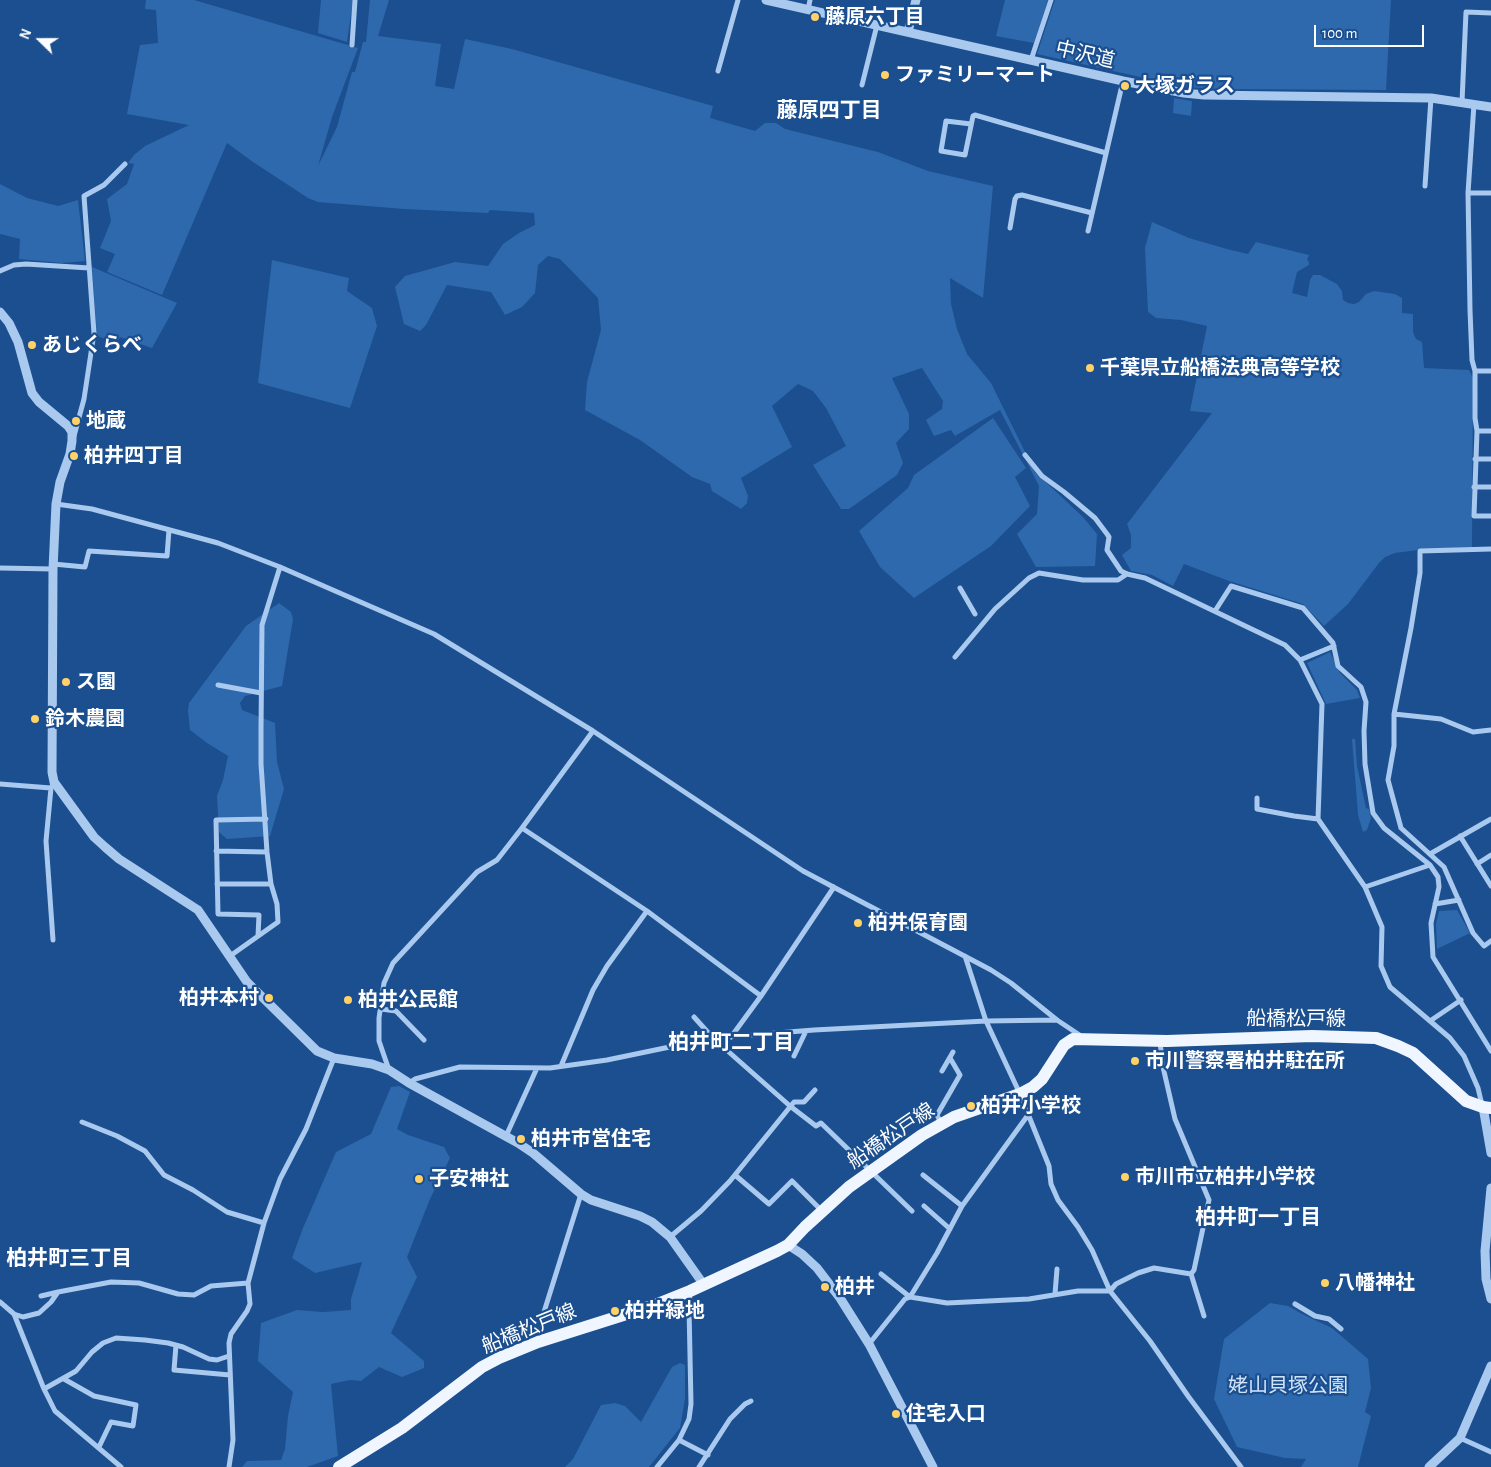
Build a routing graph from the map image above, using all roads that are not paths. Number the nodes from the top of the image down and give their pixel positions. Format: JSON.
{"nodes":[{"id":1,"x":355,"y":0,"type":"edge"},
{"id":2,"x":738,"y":0,"type":"edge"},
{"id":3,"x":766,"y":0,"type":"edge"},
{"id":4,"x":810,"y":0,"type":"edge"},
{"id":5,"x":916,"y":0,"type":"edge"},
{"id":6,"x":1051,"y":0,"type":"edge"},
{"id":7,"x":808,"y":10,"type":"junction"},
{"id":8,"x":1491,"y":13,"type":"edge"},
{"id":9,"x":876,"y":25,"type":"junction"},
{"id":10,"x":908,"y":32,"type":"junction"},
{"id":11,"x":352,"y":45,"type":"dead end"},
{"id":12,"x":1031,"y":60,"type":"junction"},
{"id":13,"x":718,"y":71,"type":"dead end"},
{"id":14,"x":1123,"y":81,"type":"junction"},
{"id":15,"x":862,"y":85,"type":"dead end"},
{"id":16,"x":1431,"y":98,"type":"junction"},
{"id":17,"x":1462,"y":102,"type":"junction"},
{"id":18,"x":1474,"y":104,"type":"junction"},
{"id":19,"x":1491,"y":107,"type":"edge"},
{"id":20,"x":971,"y":124,"type":"junction"},
{"id":21,"x":1106,"y":152,"type":"junction"},
{"id":22,"x":124,"y":164,"type":"dead end"},
{"id":23,"x":1425,"y":186,"type":"dead end"},
{"id":24,"x":1468,"y":193,"type":"junction"},
{"id":25,"x":1491,"y":194,"type":"edge"},
{"id":26,"x":1092,"y":213,"type":"junction"},
{"id":27,"x":1010,"y":228,"type":"dead end"},
{"id":28,"x":1088,"y":231,"type":"dead end"},
{"id":29,"x":90,"y":268,"type":"junction"},
{"id":30,"x":0,"y":271,"type":"edge"},
{"id":31,"x":0,"y":312,"type":"edge"},
{"id":32,"x":1491,"y":371,"type":"edge"},
{"id":33,"x":1475,"y":372,"type":"junction"},
{"id":34,"x":1477,"y":431,"type":"junction"},
{"id":35,"x":1491,"y":431,"type":"edge"},
{"id":36,"x":72,"y":441,"type":"junction"},
{"id":37,"x":1025,"y":455,"type":"dead end"},
{"id":38,"x":1475,"y":459,"type":"junction"},
{"id":39,"x":1491,"y":459,"type":"edge"},
{"id":40,"x":1474,"y":487,"type":"junction"},
{"id":41,"x":1491,"y":487,"type":"edge"},
{"id":42,"x":56,"y":504,"type":"junction"},
{"id":43,"x":1491,"y":516,"type":"edge"},
{"id":44,"x":169,"y":530,"type":"junction"},
{"id":45,"x":1491,"y":549,"type":"edge"},
{"id":46,"x":53,"y":566,"type":"junction"},
{"id":47,"x":280,"y":567,"type":"junction"},
{"id":48,"x":0,"y":568,"type":"edge"},
{"id":49,"x":1127,"y":574,"type":"junction"},
{"id":50,"x":960,"y":588,"type":"dead end"},
{"id":51,"x":1214,"y":611,"type":"junction"},
{"id":52,"x":975,"y":614,"type":"dead end"},
{"id":53,"x":1334,"y":646,"type":"junction"},
{"id":54,"x":955,"y":657,"type":"dead end"},
{"id":55,"x":1300,"y":660,"type":"junction"},
{"id":56,"x":218,"y":685,"type":"dead end"},
{"id":57,"x":261,"y":693,"type":"junction"},
{"id":58,"x":1394,"y":714,"type":"junction"},
{"id":59,"x":1491,"y":730,"type":"edge"},
{"id":60,"x":593,"y":731,"type":"junction"},
{"id":61,"x":0,"y":784,"type":"edge"},
{"id":62,"x":52,"y":785,"type":"junction"},
{"id":63,"x":1257,"y":798,"type":"dead end"},
{"id":64,"x":266,"y":819,"type":"junction"},
{"id":65,"x":1318,"y":819,"type":"junction"},
{"id":66,"x":1491,"y":819,"type":"edge"},
{"id":67,"x":522,"y":828,"type":"junction"},
{"id":68,"x":1460,"y":836,"type":"junction"},
{"id":69,"x":216,"y":851,"type":"junction"},
{"id":70,"x":267,"y":852,"type":"junction"},
{"id":71,"x":1430,"y":854,"type":"junction"},
{"id":72,"x":1491,"y":856,"type":"edge"},
{"id":73,"x":1477,"y":864,"type":"junction"},
{"id":74,"x":1430,"y":865,"type":"junction"},
{"id":75,"x":217,"y":884,"type":"junction"},
{"id":76,"x":271,"y":884,"type":"junction"},
{"id":77,"x":1491,"y":886,"type":"edge"},
{"id":78,"x":834,"y":887,"type":"junction"},
{"id":79,"x":1365,"y":887,"type":"junction"},
{"id":80,"x":1459,"y":900,"type":"junction"},
{"id":81,"x":1435,"y":904,"type":"junction"},
{"id":82,"x":648,"y":911,"type":"junction"},
{"id":83,"x":258,"y":936,"type":"junction"},
{"id":84,"x":53,"y":940,"type":"dead end"},
{"id":85,"x":1491,"y":941,"type":"edge"},
{"id":86,"x":230,"y":956,"type":"junction"},
{"id":87,"x":965,"y":956,"type":"junction"},
{"id":88,"x":761,"y":996,"type":"junction"},
{"id":89,"x":1461,"y":1000,"type":"junction"},
{"id":90,"x":381,"y":1009,"type":"junction"},
{"id":91,"x":694,"y":1017,"type":"dead end"},
{"id":92,"x":1057,"y":1020,"type":"junction"},
{"id":93,"x":1430,"y":1021,"type":"junction"},
{"id":94,"x":986,"y":1022,"type":"junction"},
{"id":95,"x":806,"y":1031,"type":"junction"},
{"id":96,"x":731,"y":1037,"type":"junction"},
{"id":97,"x":713,"y":1038,"type":"junction"},
{"id":98,"x":1083,"y":1038,"type":"junction"},
{"id":99,"x":424,"y":1040,"type":"dead end"},
{"id":100,"x":1160,"y":1041,"type":"junction"},
{"id":101,"x":1491,"y":1051,"type":"edge"},
{"id":102,"x":953,"y":1052,"type":"dead end"},
{"id":103,"x":794,"y":1056,"type":"dead end"},
{"id":104,"x":334,"y":1058,"type":"junction"},
{"id":105,"x":950,"y":1058,"type":"junction"},
{"id":106,"x":561,"y":1066,"type":"junction"},
{"id":107,"x":537,"y":1068,"type":"junction"},
{"id":108,"x":389,"y":1070,"type":"junction"},
{"id":109,"x":942,"y":1071,"type":"dead end"},
{"id":110,"x":409,"y":1083,"type":"junction"},
{"id":111,"x":815,"y":1090,"type":"dead end"},
{"id":112,"x":1020,"y":1094,"type":"junction"},
{"id":113,"x":790,"y":1106,"type":"junction"},
{"id":114,"x":1487,"y":1107,"type":"edge"},
{"id":115,"x":1028,"y":1115,"type":"junction"},
{"id":116,"x":82,"y":1122,"type":"dead end"},
{"id":117,"x":942,"y":1123,"type":"junction"},
{"id":118,"x":506,"y":1136,"type":"junction"},
{"id":119,"x":1491,"y":1153,"type":"edge"},
{"id":120,"x":869,"y":1172,"type":"junction"},
{"id":121,"x":923,"y":1174,"type":"dead end"},
{"id":122,"x":735,"y":1175,"type":"junction"},
{"id":123,"x":1491,"y":1188,"type":"edge"},
{"id":124,"x":580,"y":1194,"type":"junction"},
{"id":125,"x":924,"y":1206,"type":"dead end"},
{"id":126,"x":962,"y":1206,"type":"junction"},
{"id":127,"x":822,"y":1211,"type":"junction"},
{"id":128,"x":912,"y":1211,"type":"dead end"},
{"id":129,"x":264,"y":1223,"type":"junction"},
{"id":130,"x":950,"y":1229,"type":"junction"},
{"id":131,"x":670,"y":1237,"type":"junction"},
{"id":132,"x":788,"y":1244,"type":"junction"},
{"id":133,"x":1057,"y":1270,"type":"dead end"},
{"id":134,"x":881,"y":1274,"type":"dead end"},
{"id":135,"x":1191,"y":1274,"type":"junction"},
{"id":136,"x":248,"y":1284,"type":"junction"},
{"id":137,"x":704,"y":1285,"type":"junction"},
{"id":138,"x":690,"y":1291,"type":"junction"},
{"id":139,"x":1110,"y":1291,"type":"junction"},
{"id":140,"x":58,"y":1292,"type":"junction"},
{"id":141,"x":1055,"y":1294,"type":"junction"},
{"id":142,"x":1490,"y":1295,"type":"edge"},
{"id":143,"x":41,"y":1296,"type":"dead end"},
{"id":144,"x":910,"y":1297,"type":"junction"},
{"id":145,"x":0,"y":1302,"type":"edge"},
{"id":146,"x":1295,"y":1304,"type":"dead end"},
{"id":147,"x":556,"y":1311,"type":"dead end"},
{"id":148,"x":14,"y":1314,"type":"junction"},
{"id":149,"x":1204,"y":1316,"type":"dead end"},
{"id":150,"x":1342,"y":1329,"type":"dead end"},
{"id":151,"x":869,"y":1344,"type":"junction"},
{"id":152,"x":176,"y":1345,"type":"junction"},
{"id":153,"x":229,"y":1356,"type":"junction"},
{"id":154,"x":1490,"y":1372,"type":"edge"},
{"id":155,"x":230,"y":1375,"type":"junction"},
{"id":156,"x":64,"y":1379,"type":"junction"},
{"id":157,"x":44,"y":1389,"type":"junction"},
{"id":158,"x":751,"y":1401,"type":"dead end"},
{"id":159,"x":1460,"y":1438,"type":"junction"},
{"id":160,"x":679,"y":1440,"type":"junction"},
{"id":161,"x":99,"y":1447,"type":"junction"},
{"id":162,"x":1491,"y":1452,"type":"edge"},
{"id":163,"x":708,"y":1455,"type":"junction"},
{"id":164,"x":121,"y":1467,"type":"edge"},
{"id":165,"x":229,"y":1467,"type":"edge"},
{"id":166,"x":339,"y":1467,"type":"edge"},
{"id":167,"x":657,"y":1467,"type":"edge"},
{"id":168,"x":699,"y":1467,"type":"edge"},
{"id":169,"x":933,"y":1467,"type":"edge"},
{"id":170,"x":1241,"y":1467,"type":"edge"},
{"id":171,"x":1429,"y":1467,"type":"edge"}],
"edges":[{"from":1,"to":11,"type":"street"},
{"from":2,"to":13,"type":"street"},
{"from":3,"to":7,"type":"street","name":"中沢道"},
{"from":4,"to":7,"type":"street"},
{"from":5,"to":10,"type":"street"},
{"from":6,"to":12,"type":"street"},
{"from":7,"to":9,"type":"street","name":"中沢道"},
{"from":8,"to":17,"type":"street"},
{"from":9,"to":10,"type":"street","name":"中沢道"},
{"from":9,"to":15,"type":"street"},
{"from":10,"to":12,"type":"street","name":"中沢道"},
{"from":12,"to":14,"type":"street","name":"中沢道"},
{"from":14,"to":16,"type":"street","name":"中沢道"},
{"from":14,"to":21,"type":"street"},
{"from":16,"to":17,"type":"street","name":"中沢道"},
{"from":16,"to":23,"type":"street"},
{"from":17,"to":18,"type":"street","name":"中沢道"},
{"from":18,"to":19,"type":"street","name":"中沢道"},
{"from":18,"to":24,"type":"street"},
{"from":20,"to":20,"type":"street"},
{"from":20,"to":21,"type":"street"},
{"from":21,"to":26,"type":"street"},
{"from":22,"to":29,"type":"street"},
{"from":24,"to":25,"type":"street"},
{"from":24,"to":33,"type":"street"},
{"from":26,"to":27,"type":"street"},
{"from":26,"to":28,"type":"street"},
{"from":29,"to":30,"type":"street"},
{"from":29,"to":36,"type":"street"},
{"from":31,"to":36,"type":"street"},
{"from":32,"to":33,"type":"street"},
{"from":33,"to":34,"type":"street"},
{"from":34,"to":35,"type":"street"},
{"from":34,"to":38,"type":"street"},
{"from":36,"to":42,"type":"street"},
{"from":37,"to":49,"type":"street"},
{"from":38,"to":39,"type":"street"},
{"from":38,"to":40,"type":"street"},
{"from":40,"to":41,"type":"street"},
{"from":40,"to":43,"type":"street"},
{"from":42,"to":44,"type":"street"},
{"from":42,"to":46,"type":"street"},
{"from":44,"to":46,"type":"street"},
{"from":44,"to":47,"type":"street"},
{"from":45,"to":58,"type":"street"},
{"from":46,"to":48,"type":"street"},
{"from":46,"to":62,"type":"street"},
{"from":47,"to":57,"type":"street"},
{"from":47,"to":60,"type":"street"},
{"from":49,"to":51,"type":"street"},
{"from":49,"to":54,"type":"street"},
{"from":50,"to":52,"type":"street"},
{"from":51,"to":53,"type":"street"},
{"from":51,"to":55,"type":"street"},
{"from":53,"to":55,"type":"street"},
{"from":53,"to":74,"type":"street"},
{"from":55,"to":65,"type":"street"},
{"from":56,"to":57,"type":"street"},
{"from":57,"to":64,"type":"street"},
{"from":58,"to":59,"type":"street"},
{"from":58,"to":71,"type":"street"},
{"from":60,"to":67,"type":"street"},
{"from":60,"to":78,"type":"street"},
{"from":61,"to":62,"type":"street"},
{"from":62,"to":84,"type":"street"},
{"from":62,"to":86,"type":"street"},
{"from":63,"to":65,"type":"street"},
{"from":64,"to":69,"type":"street"},
{"from":64,"to":70,"type":"street"},
{"from":65,"to":79,"type":"street"},
{"from":66,"to":68,"type":"street"},
{"from":67,"to":82,"type":"street"},
{"from":67,"to":90,"type":"street"},
{"from":68,"to":71,"type":"street"},
{"from":68,"to":73,"type":"street"},
{"from":69,"to":70,"type":"street"},
{"from":69,"to":75,"type":"street"},
{"from":70,"to":76,"type":"street"},
{"from":71,"to":80,"type":"street"},
{"from":72,"to":73,"type":"street"},
{"from":73,"to":77,"type":"street"},
{"from":74,"to":79,"type":"street"},
{"from":74,"to":81,"type":"street"},
{"from":75,"to":76,"type":"street"},
{"from":75,"to":83,"type":"street"},
{"from":76,"to":83,"type":"street"},
{"from":78,"to":87,"type":"street"},
{"from":78,"to":88,"type":"street"},
{"from":79,"to":93,"type":"street"},
{"from":80,"to":81,"type":"street"},
{"from":80,"to":85,"type":"street"},
{"from":81,"to":89,"type":"street"},
{"from":82,"to":88,"type":"street"},
{"from":82,"to":106,"type":"street"},
{"from":83,"to":86,"type":"street"},
{"from":86,"to":104,"type":"street"},
{"from":87,"to":92,"type":"street"},
{"from":87,"to":94,"type":"street"},
{"from":88,"to":96,"type":"street"},
{"from":89,"to":93,"type":"street"},
{"from":89,"to":101,"type":"street"},
{"from":90,"to":99,"type":"street"},
{"from":90,"to":108,"type":"street"},
{"from":91,"to":97,"type":"street"},
{"from":92,"to":94,"type":"street"},
{"from":92,"to":98,"type":"street"},
{"from":93,"to":114,"type":"street"},
{"from":94,"to":95,"type":"street"},
{"from":94,"to":112,"type":"street"},
{"from":95,"to":96,"type":"street"},
{"from":95,"to":103,"type":"street"},
{"from":96,"to":97,"type":"street"},
{"from":97,"to":106,"type":"street"},
{"from":97,"to":113,"type":"street"},
{"from":98,"to":100,"type":"main road","name":"船橋松戸線"},
{"from":98,"to":112,"type":"main road","name":"船橋松戸線"},
{"from":100,"to":114,"type":"main road","name":"船橋松戸線"},
{"from":100,"to":135,"type":"street"},
{"from":102,"to":105,"type":"street"},
{"from":104,"to":108,"type":"street"},
{"from":104,"to":129,"type":"street"},
{"from":105,"to":109,"type":"street"},
{"from":105,"to":117,"type":"street"},
{"from":106,"to":107,"type":"street"},
{"from":107,"to":110,"type":"street"},
{"from":107,"to":118,"type":"street"},
{"from":108,"to":110,"type":"street"},
{"from":110,"to":118,"type":"street"},
{"from":111,"to":113,"type":"street"},
{"from":112,"to":115,"type":"street"},
{"from":112,"to":117,"type":"main road","name":"船橋松戸線"},
{"from":113,"to":120,"type":"street"},
{"from":113,"to":122,"type":"street"},
{"from":114,"to":119,"type":"street"},
{"from":115,"to":126,"type":"street"},
{"from":115,"to":139,"type":"street"},
{"from":116,"to":129,"type":"street"},
{"from":117,"to":120,"type":"main road","name":"船橋松戸線"},
{"from":118,"to":124,"type":"street"},
{"from":120,"to":127,"type":"main road","name":"船橋松戸線"},
{"from":120,"to":128,"type":"street"},
{"from":121,"to":126,"type":"street"},
{"from":122,"to":127,"type":"street"},
{"from":122,"to":131,"type":"street"},
{"from":123,"to":142,"type":"street"},
{"from":124,"to":131,"type":"street"},
{"from":124,"to":147,"type":"street"},
{"from":125,"to":130,"type":"street"},
{"from":126,"to":130,"type":"street"},
{"from":127,"to":132,"type":"main road","name":"船橋松戸線"},
{"from":129,"to":136,"type":"street"},
{"from":130,"to":144,"type":"street"},
{"from":131,"to":137,"type":"street"},
{"from":132,"to":137,"type":"main road","name":"船橋松戸線"},
{"from":132,"to":151,"type":"street"},
{"from":133,"to":141,"type":"street"},
{"from":134,"to":144,"type":"street"},
{"from":135,"to":139,"type":"street"},
{"from":135,"to":149,"type":"street"},
{"from":136,"to":140,"type":"street"},
{"from":136,"to":153,"type":"street"},
{"from":137,"to":138,"type":"main road","name":"船橋松戸線"},
{"from":138,"to":160,"type":"street"},
{"from":138,"to":166,"type":"main road","name":"船橋松戸線"},
{"from":139,"to":141,"type":"street"},
{"from":139,"to":170,"type":"street"},
{"from":140,"to":143,"type":"street"},
{"from":140,"to":148,"type":"street"},
{"from":141,"to":144,"type":"street"},
{"from":144,"to":151,"type":"street"},
{"from":145,"to":148,"type":"street"},
{"from":146,"to":150,"type":"street"},
{"from":148,"to":157,"type":"street"},
{"from":151,"to":169,"type":"street"},
{"from":152,"to":153,"type":"street"},
{"from":152,"to":155,"type":"street"},
{"from":152,"to":156,"type":"street"},
{"from":153,"to":155,"type":"street"},
{"from":154,"to":159,"type":"street"},
{"from":155,"to":165,"type":"street"},
{"from":156,"to":157,"type":"street"},
{"from":156,"to":161,"type":"street"},
{"from":157,"to":161,"type":"street"},
{"from":158,"to":163,"type":"street"},
{"from":159,"to":162,"type":"street"},
{"from":159,"to":171,"type":"street"},
{"from":160,"to":163,"type":"street"},
{"from":160,"to":167,"type":"street"},
{"from":161,"to":164,"type":"street"},
{"from":163,"to":168,"type":"street"}]}
